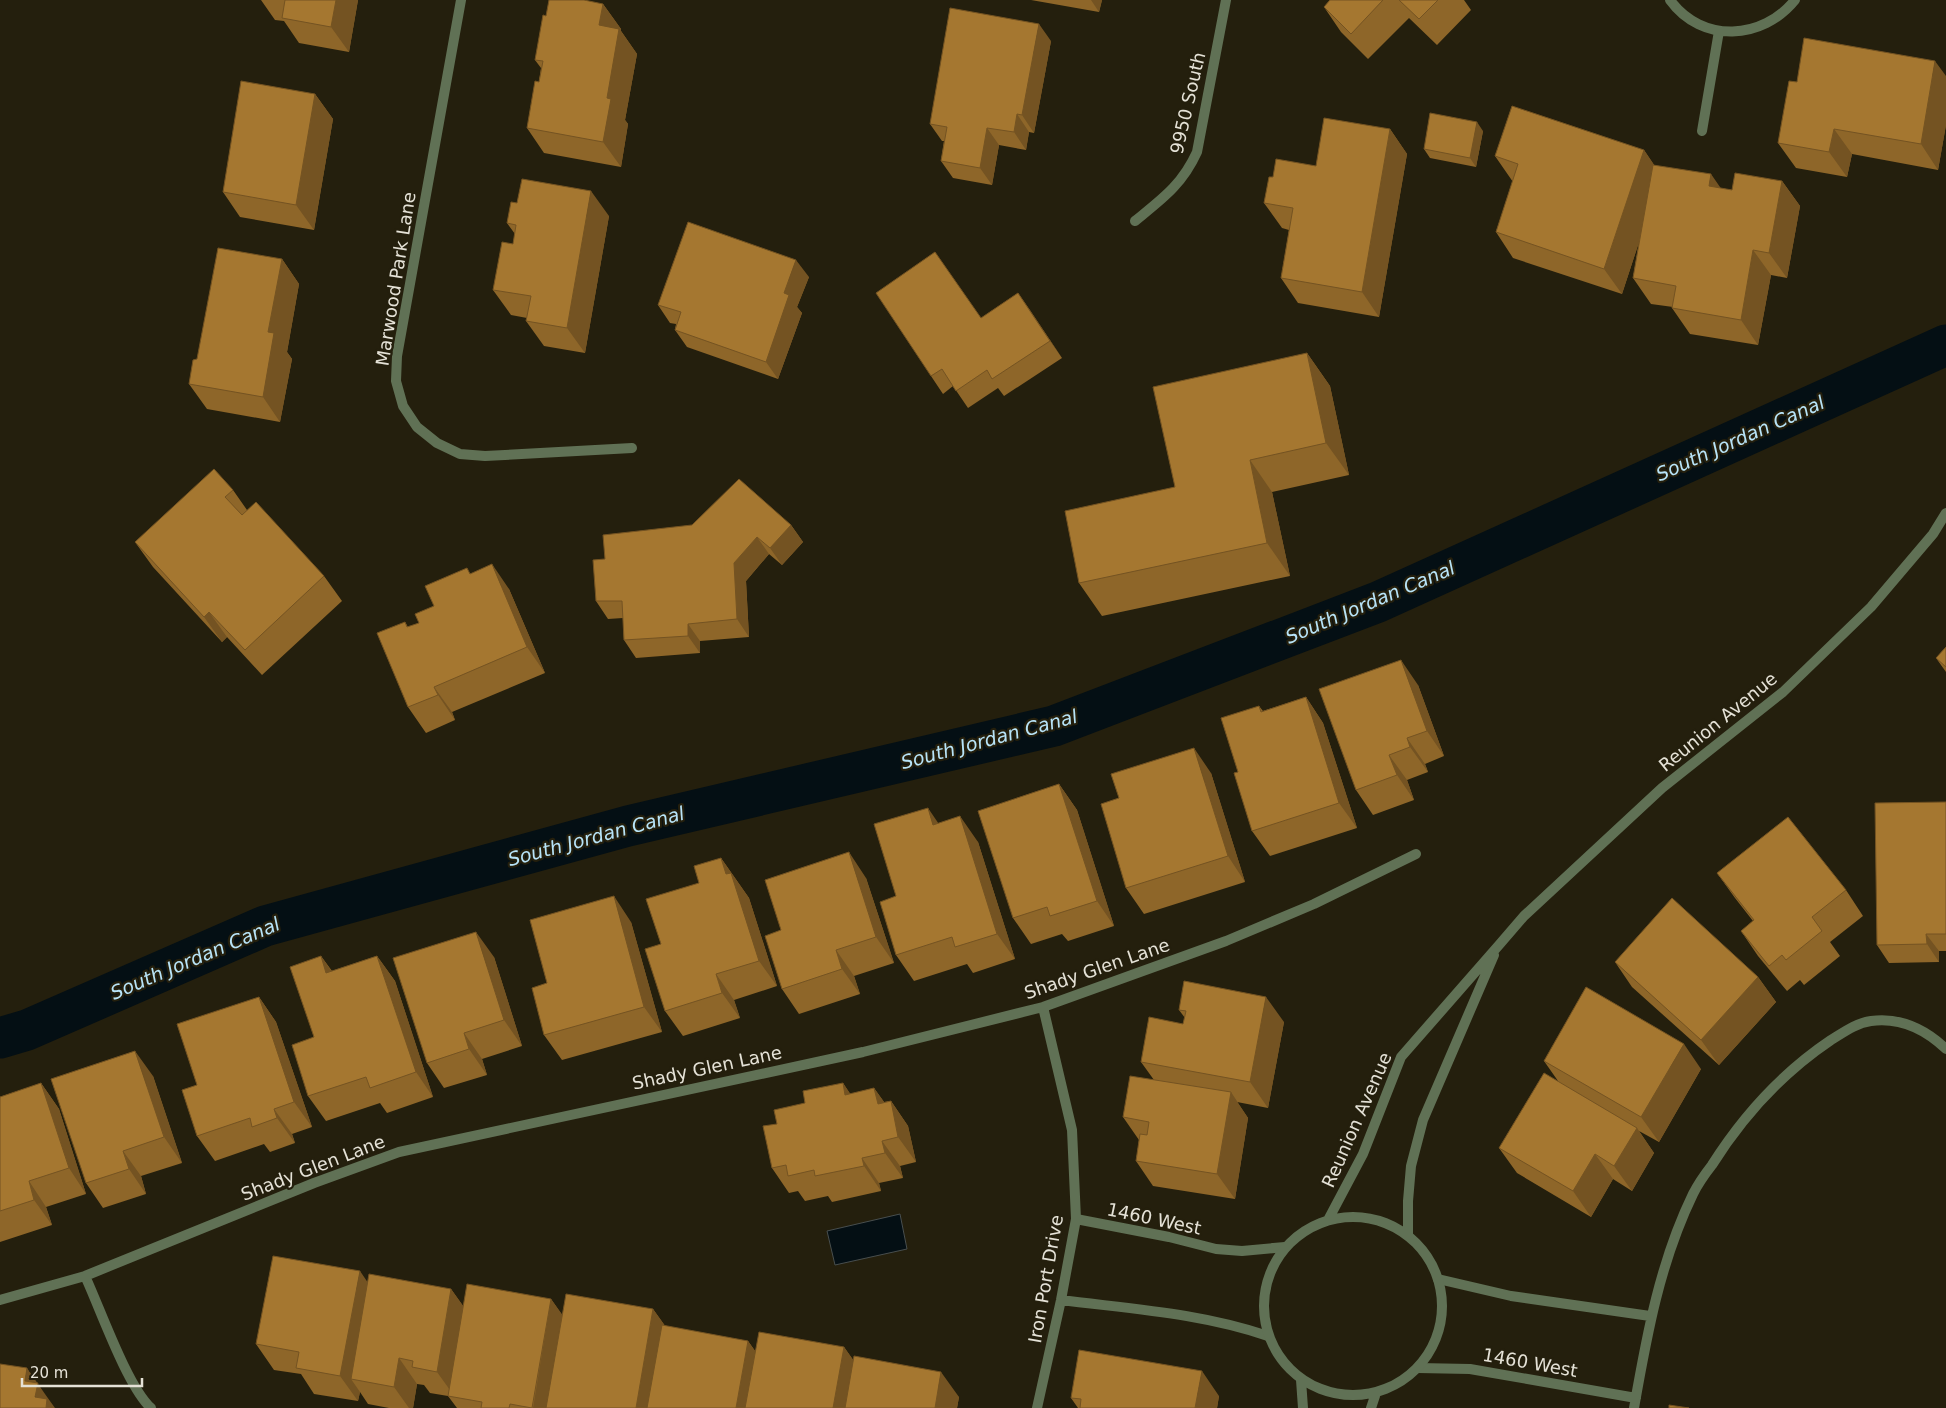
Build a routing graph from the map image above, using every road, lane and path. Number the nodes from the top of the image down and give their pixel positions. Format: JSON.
{"nodes":[{"id":1,"x":461,"y":0,"type":"edge"},
{"id":2,"x":1226,"y":0,"type":"edge"},
{"id":3,"x":1670,"y":0,"type":"edge"},
{"id":4,"x":1795,"y":0,"type":"edge"},
{"id":5,"x":1719,"y":31,"type":"junction"},
{"id":6,"x":1702,"y":131,"type":"dead end"},
{"id":7,"x":1135,"y":222,"type":"dead end"},
{"id":8,"x":632,"y":448,"type":"dead end"},
{"id":9,"x":1946,"y":513,"type":"edge"},
{"id":10,"x":1416,"y":854,"type":"dead end"},
{"id":11,"x":1499,"y":945,"type":"junction"},
{"id":12,"x":1043,"y":1007,"type":"junction"},
{"id":13,"x":1946,"y":1049,"type":"edge"},
{"id":14,"x":1076,"y":1219,"type":"junction"},
{"id":15,"x":1328,"y":1220,"type":"junction"},
{"id":16,"x":1408,"y":1235,"type":"junction"},
{"id":17,"x":1285,"y":1247,"type":"junction"},
{"id":18,"x":86,"y":1276,"type":"junction"},
{"id":19,"x":1438,"y":1279,"type":"junction"},
{"id":20,"x":0,"y":1300,"type":"edge"},
{"id":21,"x":1061,"y":1300,"type":"junction"},
{"id":22,"x":1650,"y":1316,"type":"junction"},
{"id":23,"x":1268,"y":1336,"type":"junction"},
{"id":24,"x":1418,"y":1368,"type":"junction"},
{"id":25,"x":1301,"y":1380,"type":"junction"},
{"id":26,"x":1376,"y":1393,"type":"junction"},
{"id":27,"x":1635,"y":1403,"type":"edge"},
{"id":28,"x":151,"y":1408,"type":"edge"},
{"id":29,"x":1037,"y":1408,"type":"edge"},
{"id":30,"x":1303,"y":1408,"type":"edge"},
{"id":31,"x":1371,"y":1408,"type":"edge"}],
"edges":[{"from":1,"to":8,"type":"street","name":"Marwood Park Lane"},
{"from":2,"to":7,"type":"street","name":"9950 South"},
{"from":3,"to":5,"type":"street"},
{"from":4,"to":5,"type":"street"},
{"from":5,"to":6,"type":"street"},
{"from":9,"to":11,"type":"street","name":"Reunion Avenue"},
{"from":10,"to":12,"type":"street","name":"Shady Glen Lane"},
{"from":11,"to":15,"type":"street","name":"Reunion Avenue"},
{"from":11,"to":16,"type":"street","name":"Reunion Avenue"},
{"from":12,"to":14,"type":"street","name":"Iron Port Drive"},
{"from":12,"to":18,"type":"street","name":"Shady Glen Lane"},
{"from":13,"to":22,"type":"street"},
{"from":14,"to":17,"type":"street","name":"1460 West"},
{"from":14,"to":21,"type":"street","name":"Iron Port Drive"},
{"from":15,"to":16,"type":"street"},
{"from":15,"to":17,"type":"street"},
{"from":16,"to":19,"type":"street"},
{"from":17,"to":23,"type":"street"},
{"from":18,"to":20,"type":"street","name":"Shady Glen Lane"},
{"from":18,"to":28,"type":"street"},
{"from":19,"to":22,"type":"street"},
{"from":19,"to":24,"type":"street"},
{"from":21,"to":23,"type":"street"},
{"from":21,"to":29,"type":"street","name":"Iron Port Drive"},
{"from":22,"to":27,"type":"street"},
{"from":23,"to":25,"type":"street"},
{"from":24,"to":26,"type":"street"},
{"from":24,"to":27,"type":"street","name":"1460 West"},
{"from":25,"to":26,"type":"street"},
{"from":25,"to":30,"type":"street"},
{"from":26,"to":31,"type":"street"}]}
